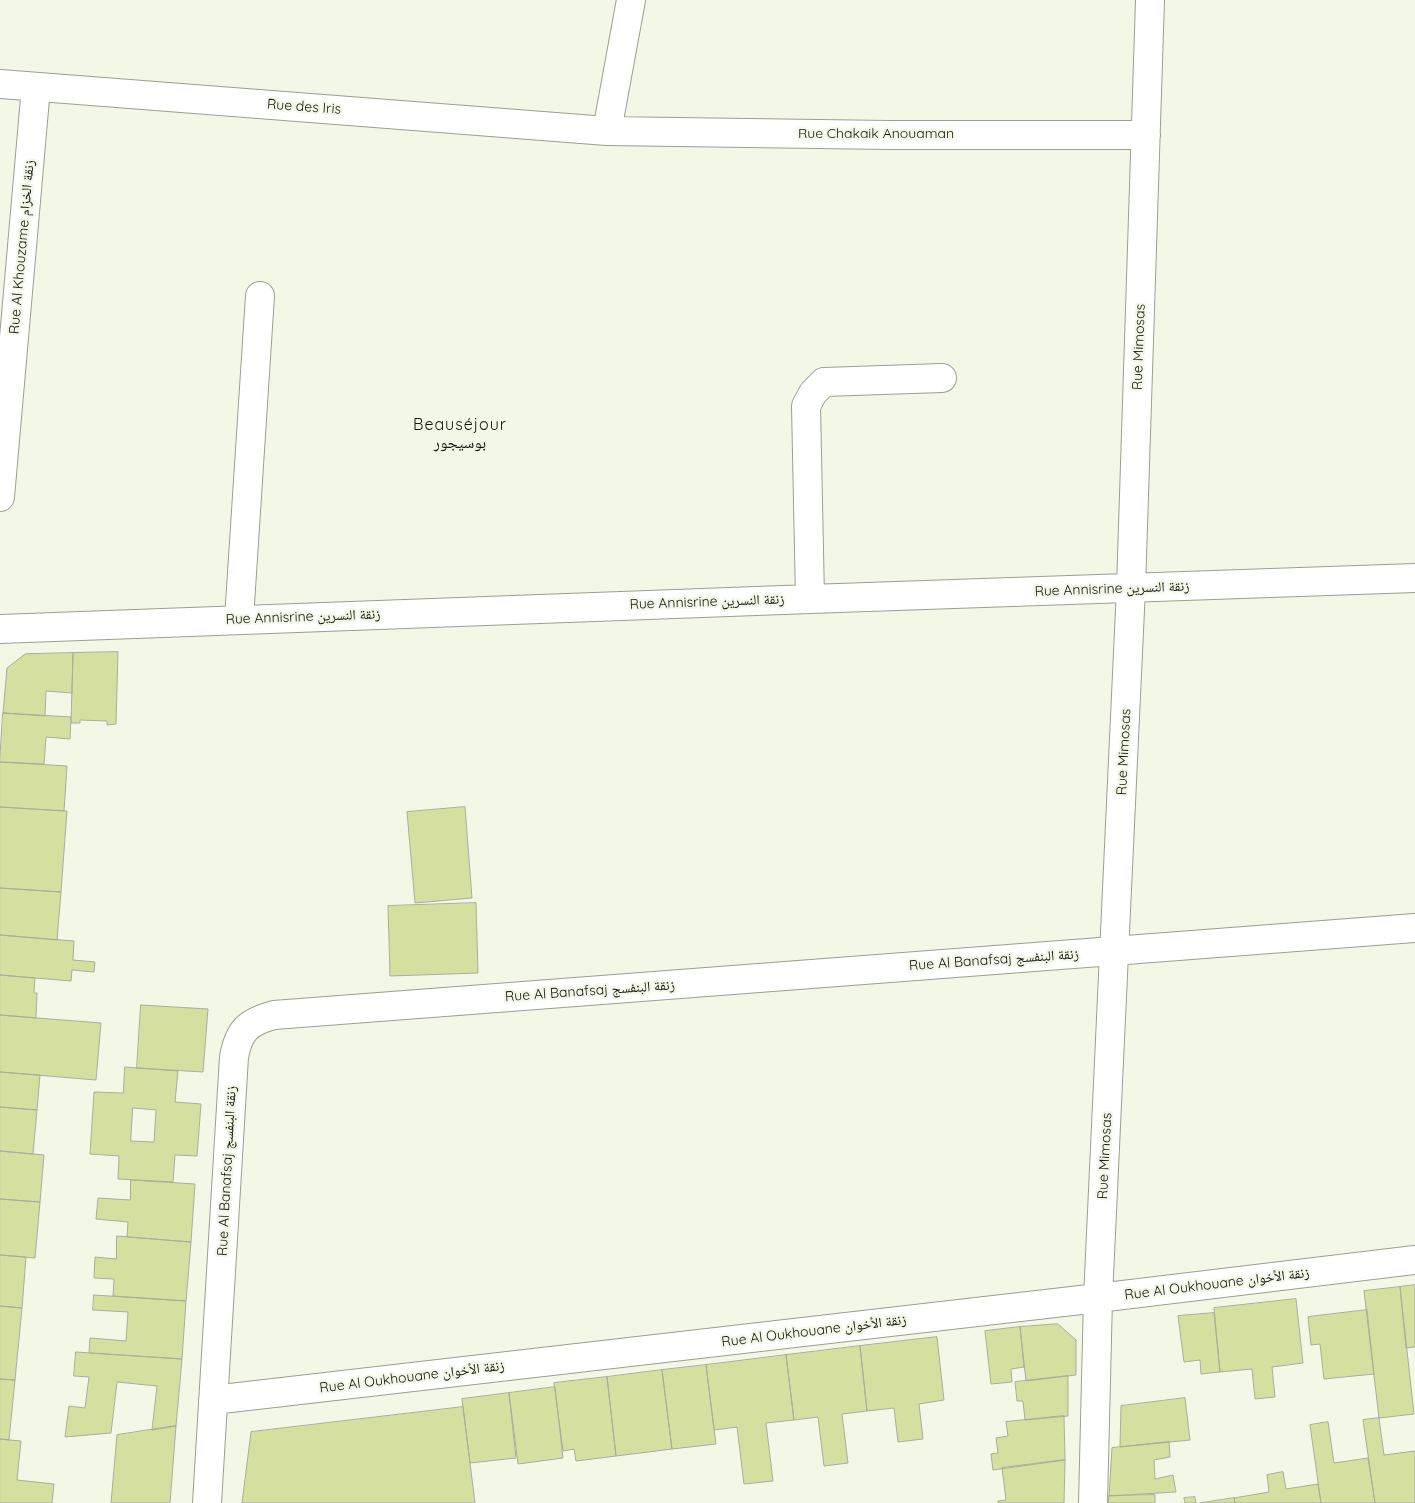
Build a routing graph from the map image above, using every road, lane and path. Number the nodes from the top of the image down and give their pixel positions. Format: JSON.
{"nodes":[{"id":1,"x":631,"y":0,"type":"edge"},
{"id":2,"x":1150,"y":0,"type":"edge"},
{"id":3,"x":0,"y":84,"type":"edge"},
{"id":4,"x":36,"y":86,"type":"junction"},
{"id":5,"x":607,"y":130,"type":"junction"},
{"id":6,"x":1146,"y":135,"type":"junction"},
{"id":7,"x":260,"y":296,"type":"dead end"},
{"id":8,"x":942,"y":378,"type":"dead end"},
{"id":9,"x":0,"y":497,"type":"edge"},
{"id":10,"x":1415,"y":578,"type":"edge"},
{"id":11,"x":1131,"y":588,"type":"junction"},
{"id":12,"x":810,"y":599,"type":"junction"},
{"id":13,"x":239,"y":619,"type":"junction"},
{"id":14,"x":0,"y":628,"type":"edge"},
{"id":15,"x":1415,"y":928,"type":"edge"},
{"id":16,"x":1114,"y":951,"type":"junction"},
{"id":17,"x":1415,"y":1260,"type":"edge"},
{"id":18,"x":1098,"y":1298,"type":"junction"},
{"id":19,"x":213,"y":1400,"type":"junction"},
{"id":20,"x":207,"y":1503,"type":"edge"},
{"id":21,"x":1093,"y":1503,"type":"edge"}],
"edges":[{"from":1,"to":5,"type":"street"},
{"from":2,"to":6,"type":"street","name":"Rue Mimosas"},
{"from":3,"to":4,"type":"street","name":"Rue des Iris"},
{"from":4,"to":5,"type":"street","name":"Rue des Iris"},
{"from":4,"to":9,"type":"street","name":"Rue Al Khouzame زنقة الخزام"},
{"from":5,"to":6,"type":"street","name":"Rue Chakaik Anouaman"},
{"from":6,"to":11,"type":"street","name":"Rue Mimosas"},
{"from":7,"to":13,"type":"street"},
{"from":8,"to":12,"type":"street"},
{"from":10,"to":11,"type":"street","name":"Rue Annisrine زنقة النسرين"},
{"from":11,"to":12,"type":"street","name":"Rue Annisrine زنقة النسرين"},
{"from":11,"to":16,"type":"street","name":"Rue Mimosas"},
{"from":12,"to":13,"type":"street","name":"Rue Annisrine زنقة النسرين"},
{"from":13,"to":14,"type":"street","name":"Rue Annisrine زنقة النسرين"},
{"from":15,"to":16,"type":"street","name":"Rue Al Banafsaj زنقة البنفسج"},
{"from":16,"to":18,"type":"street","name":"Rue Mimosas"},
{"from":16,"to":19,"type":"street","name":"Rue Al Banafsaj زنقة البنفسج"},
{"from":17,"to":18,"type":"street","name":"Rue Al Oukhouane زنقة الأخوان"},
{"from":18,"to":19,"type":"street","name":"Rue Al Oukhouane زنقة الأخوان"},
{"from":18,"to":21,"type":"street","name":"Rue Mimosas"},
{"from":19,"to":20,"type":"street","name":"Rue Al Banafsaj زنقة البنفسج"}]}
